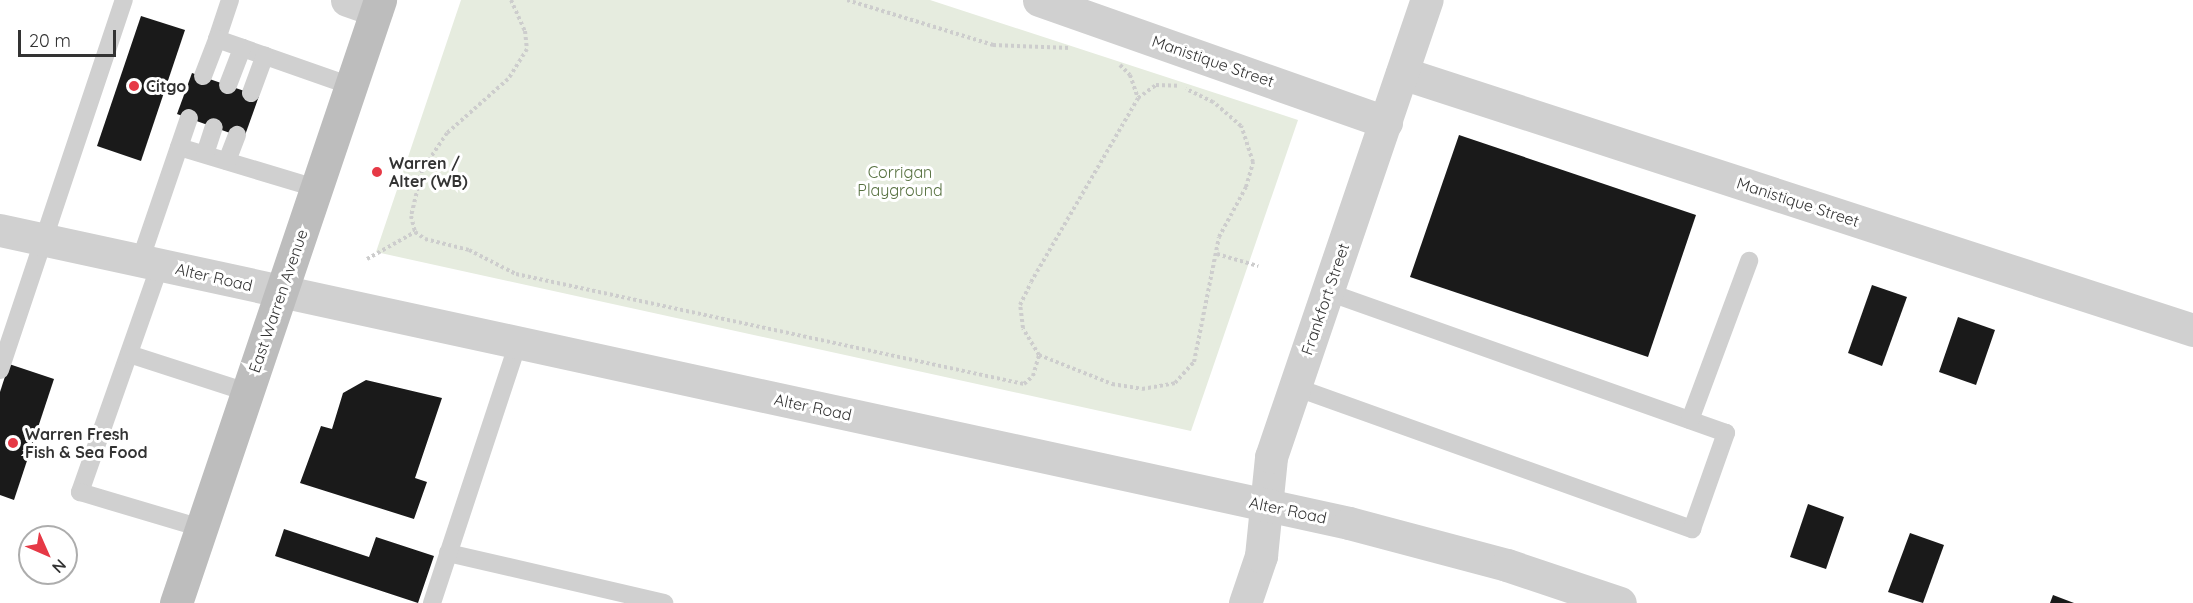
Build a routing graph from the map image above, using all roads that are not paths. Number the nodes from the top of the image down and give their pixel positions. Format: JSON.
{"nodes":[{"id":1,"x":124,"y":0,"type":"edge"},
{"id":2,"x":230,"y":0,"type":"edge"},
{"id":3,"x":1039,"y":0,"type":"edge"},
{"id":4,"x":1427,"y":0,"type":"edge"},
{"id":5,"x":368,"y":3,"type":"edge"},
{"id":6,"x":1094,"y":9,"type":"edge"},
{"id":7,"x":217,"y":39,"type":"junction"},
{"id":8,"x":242,"y":48,"type":"junction"},
{"id":9,"x":265,"y":55,"type":"junction"},
{"id":10,"x":1402,"y":73,"type":"junction"},
{"id":11,"x":203,"y":76,"type":"dead end"},
{"id":12,"x":228,"y":85,"type":"dead end"},
{"id":13,"x":351,"y":86,"type":"junction"},
{"id":14,"x":251,"y":93,"type":"dead end"},
{"id":15,"x":189,"y":118,"type":"dead end"},
{"id":16,"x":1386,"y":122,"type":"junction"},
{"id":17,"x":214,"y":127,"type":"dead end"},
{"id":18,"x":237,"y":135,"type":"dead end"},
{"id":19,"x":179,"y":147,"type":"junction"},
{"id":20,"x":205,"y":154,"type":"junction"},
{"id":21,"x":227,"y":160,"type":"junction"},
{"id":22,"x":316,"y":188,"type":"junction"},
{"id":23,"x":0,"y":230,"type":"edge"},
{"id":24,"x":43,"y":239,"type":"junction"},
{"id":25,"x":1749,"y":261,"type":"dead end"},
{"id":26,"x":150,"y":263,"type":"junction"},
{"id":27,"x":281,"y":292,"type":"junction"},
{"id":28,"x":1328,"y":292,"type":"junction"},
{"id":29,"x":2193,"y":330,"type":"edge"},
{"id":30,"x":518,"y":343,"type":"junction"},
{"id":31,"x":129,"y":354,"type":"junction"},
{"id":32,"x":0,"y":370,"type":"edge"},
{"id":33,"x":1295,"y":387,"type":"junction"},
{"id":34,"x":247,"y":392,"type":"junction"},
{"id":35,"x":1690,"y":420,"type":"junction"},
{"id":36,"x":1263,"y":505,"type":"junction"},
{"id":37,"x":201,"y":528,"type":"junction"},
{"id":38,"x":448,"y":553,"type":"junction"},
{"id":39,"x":176,"y":603,"type":"edge"},
{"id":40,"x":432,"y":603,"type":"edge"},
{"id":41,"x":664,"y":603,"type":"edge"},
{"id":42,"x":1245,"y":603,"type":"edge"},
{"id":43,"x":1620,"y":603,"type":"edge"}],
"edges":[{"from":1,"to":24,"type":"lane"},
{"from":2,"to":7,"type":"lane"},
{"from":3,"to":6,"type":"street","name":"Manistique Street"},
{"from":4,"to":10,"type":"street","name":"Frankfort Street"},
{"from":5,"to":13,"type":"main road","name":"East Warren Avenue"},
{"from":6,"to":16,"type":"street","name":"Manistique Street"},
{"from":7,"to":8,"type":"lane"},
{"from":7,"to":11,"type":"lane"},
{"from":8,"to":9,"type":"lane"},
{"from":8,"to":12,"type":"lane"},
{"from":9,"to":13,"type":"lane"},
{"from":9,"to":14,"type":"lane"},
{"from":10,"to":16,"type":"street","name":"Frankfort Street"},
{"from":10,"to":29,"type":"street","name":"Manistique Street"},
{"from":13,"to":22,"type":"main road","name":"East Warren Avenue"},
{"from":15,"to":19,"type":"lane"},
{"from":16,"to":28,"type":"street","name":"Frankfort Street"},
{"from":17,"to":20,"type":"lane"},
{"from":18,"to":21,"type":"lane"},
{"from":19,"to":20,"type":"lane"},
{"from":19,"to":26,"type":"lane"},
{"from":20,"to":21,"type":"lane"},
{"from":21,"to":22,"type":"lane"},
{"from":22,"to":27,"type":"main road","name":"East Warren Avenue"},
{"from":23,"to":24,"type":"street","name":"Alter Road"},
{"from":24,"to":26,"type":"street","name":"Alter Road"},
{"from":24,"to":32,"type":"lane"},
{"from":25,"to":35,"type":"lane"},
{"from":26,"to":27,"type":"street","name":"Alter Road"},
{"from":26,"to":31,"type":"lane"},
{"from":27,"to":30,"type":"street","name":"Alter Road"},
{"from":27,"to":34,"type":"main road","name":"East Warren Avenue"},
{"from":28,"to":33,"type":"street","name":"Frankfort Street"},
{"from":28,"to":35,"type":"lane"},
{"from":30,"to":36,"type":"street","name":"Alter Road"},
{"from":30,"to":38,"type":"lane"},
{"from":31,"to":34,"type":"lane"},
{"from":31,"to":37,"type":"lane"},
{"from":33,"to":35,"type":"lane"},
{"from":33,"to":36,"type":"street","name":"Frankfort Street"},
{"from":34,"to":37,"type":"main road","name":"East Warren Avenue"},
{"from":36,"to":42,"type":"street","name":"Frankfort Street"},
{"from":36,"to":43,"type":"street","name":"Alter Road"},
{"from":37,"to":39,"type":"main road","name":"East Warren Avenue"},
{"from":38,"to":40,"type":"lane"},
{"from":38,"to":41,"type":"lane"}]}
